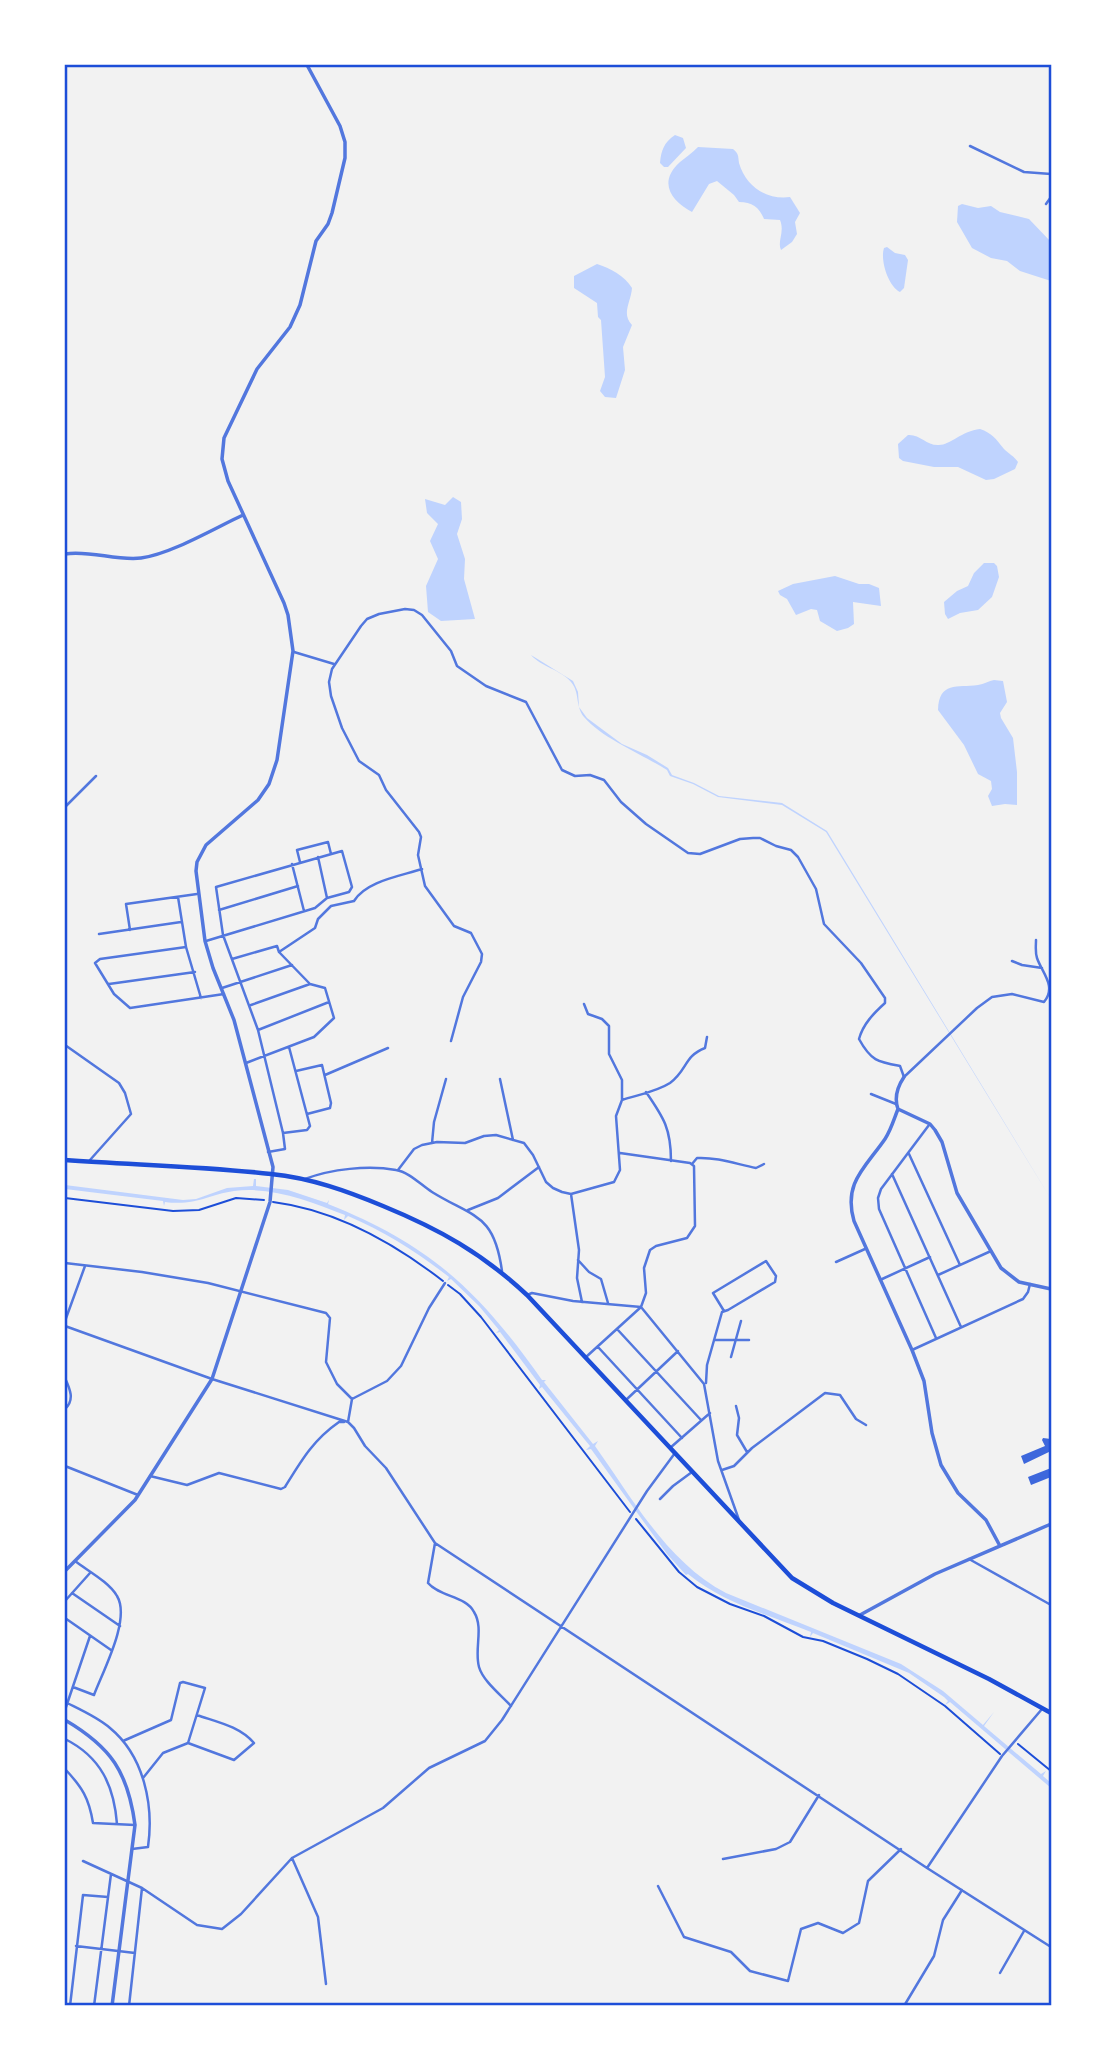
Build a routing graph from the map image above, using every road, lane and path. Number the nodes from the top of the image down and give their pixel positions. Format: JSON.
{"nodes":[{"id":1,"x":307,"y":65,"type":"edge"},
{"id":2,"x":970,"y":146,"type":"dead end"},
{"id":3,"x":1051,"y":174,"type":"edge"},
{"id":4,"x":1051,"y":197,"type":"edge"},
{"id":5,"x":1046,"y":204,"type":"dead end"},
{"id":6,"x":243,"y":515,"type":"junction"},
{"id":7,"x":65,"y":554,"type":"edge"},
{"id":8,"x":293,"y":651,"type":"junction"},
{"id":9,"x":334,"y":664,"type":"junction"},
{"id":10,"x":96,"y":776,"type":"dead end"},
{"id":11,"x":65,"y":807,"type":"edge"},
{"id":12,"x":331,"y":853,"type":"junction"},
{"id":13,"x":318,"y":857,"type":"junction"},
{"id":14,"x":300,"y":862,"type":"junction"},
{"id":15,"x":292,"y":864,"type":"junction"},
{"id":16,"x":422,"y":869,"type":"junction"},
{"id":17,"x":298,"y":886,"type":"junction"},
{"id":18,"x":197,"y":894,"type":"junction"},
{"id":19,"x":178,"y":897,"type":"junction"},
{"id":20,"x":327,"y":898,"type":"junction"},
{"id":21,"x":219,"y":910,"type":"junction"},
{"id":22,"x":304,"y":911,"type":"junction"},
{"id":23,"x":181,"y":922,"type":"junction"},
{"id":24,"x":130,"y":930,"type":"junction"},
{"id":25,"x":99,"y":934,"type":"dead end"},
{"id":26,"x":223,"y":935,"type":"junction"},
{"id":27,"x":1036,"y":940,"type":"dead end"},
{"id":28,"x":205,"y":941,"type":"junction"},
{"id":29,"x":186,"y":947,"type":"junction"},
{"id":30,"x":279,"y":952,"type":"junction"},
{"id":31,"x":231,"y":959,"type":"junction"},
{"id":32,"x":1012,"y":961,"type":"dead end"},
{"id":33,"x":292,"y":965,"type":"junction"},
{"id":34,"x":1042,"y":968,"type":"junction"},
{"id":35,"x":195,"y":972,"type":"junction"},
{"id":36,"x":240,"y":983,"type":"junction"},
{"id":37,"x":109,"y":984,"type":"junction"},
{"id":38,"x":310,"y":984,"type":"junction"},
{"id":39,"x":221,"y":988,"type":"junction"},
{"id":40,"x":223,"y":995,"type":"junction"},
{"id":41,"x":201,"y":998,"type":"junction"},
{"id":42,"x":329,"y":1002,"type":"junction"},
{"id":43,"x":584,"y":1004,"type":"dead end"},
{"id":44,"x":249,"y":1005,"type":"junction"},
{"id":45,"x":258,"y":1030,"type":"junction"},
{"id":46,"x":707,"y":1037,"type":"dead end"},
{"id":47,"x":450,"y":1041,"type":"dead end"},
{"id":48,"x":65,"y":1045,"type":"edge"},
{"id":49,"x":289,"y":1047,"type":"junction"},
{"id":50,"x":388,"y":1048,"type":"dead end"},
{"id":51,"x":265,"y":1055,"type":"junction"},
{"id":52,"x":246,"y":1063,"type":"junction"},
{"id":53,"x":295,"y":1071,"type":"junction"},
{"id":54,"x":325,"y":1075,"type":"junction"},
{"id":55,"x":904,"y":1077,"type":"junction"},
{"id":56,"x":446,"y":1079,"type":"dead end"},
{"id":57,"x":500,"y":1079,"type":"dead end"},
{"id":58,"x":646,"y":1093,"type":"junction"},
{"id":59,"x":871,"y":1094,"type":"dead end"},
{"id":60,"x":622,"y":1100,"type":"junction"},
{"id":61,"x":897,"y":1106,"type":"junction"},
{"id":62,"x":307,"y":1114,"type":"junction"},
{"id":63,"x":930,"y":1124,"type":"junction"},
{"id":64,"x":283,"y":1133,"type":"junction"},
{"id":65,"x":513,"y":1140,"type":"junction"},
{"id":66,"x":432,"y":1143,"type":"junction"},
{"id":67,"x":268,"y":1152,"type":"junction"},
{"id":68,"x":620,"y":1153,"type":"junction"},
{"id":69,"x":909,"y":1154,"type":"junction"},
{"id":70,"x":65,"y":1160,"type":"edge"},
{"id":71,"x":89,"y":1161,"type":"junction"},
{"id":72,"x":671,"y":1161,"type":"junction"},
{"id":73,"x":692,"y":1164,"type":"junction"},
{"id":74,"x":764,"y":1164,"type":"dead end"},
{"id":75,"x":539,"y":1167,"type":"junction"},
{"id":76,"x":398,"y":1170,"type":"junction"},
{"id":77,"x":273,"y":1174,"type":"junction"},
{"id":78,"x":892,"y":1174,"type":"junction"},
{"id":79,"x":302,"y":1180,"type":"junction"},
{"id":80,"x":571,"y":1194,"type":"junction"},
{"id":81,"x":65,"y":1198,"type":"edge"},
{"id":82,"x":270,"y":1202,"type":"junction"},
{"id":83,"x":468,"y":1210,"type":"junction"},
{"id":84,"x":866,"y":1249,"type":"junction"},
{"id":85,"x":991,"y":1251,"type":"junction"},
{"id":86,"x":930,"y":1257,"type":"junction"},
{"id":87,"x":578,"y":1260,"type":"junction"},
{"id":88,"x":836,"y":1262,"type":"dead end"},
{"id":89,"x":65,"y":1264,"type":"edge"},
{"id":90,"x":960,"y":1265,"type":"junction"},
{"id":91,"x":85,"y":1266,"type":"junction"},
{"id":92,"x":905,"y":1269,"type":"junction"},
{"id":93,"x":502,"y":1271,"type":"junction"},
{"id":94,"x":938,"y":1275,"type":"junction"},
{"id":95,"x":880,"y":1280,"type":"junction"},
{"id":96,"x":445,"y":1283,"type":"junction"},
{"id":97,"x":1030,"y":1284,"type":"junction"},
{"id":98,"x":243,"y":1290,"type":"junction"},
{"id":99,"x":1051,"y":1290,"type":"edge"},
{"id":100,"x":527,"y":1295,"type":"junction"},
{"id":101,"x":582,"y":1302,"type":"junction"},
{"id":102,"x":608,"y":1303,"type":"junction"},
{"id":103,"x":641,"y":1307,"type":"junction"},
{"id":104,"x":724,"y":1311,"type":"junction"},
{"id":105,"x":65,"y":1321,"type":"edge"},
{"id":106,"x":741,"y":1321,"type":"dead end"},
{"id":107,"x":65,"y":1326,"type":"edge"},
{"id":108,"x":961,"y":1326,"type":"junction"},
{"id":109,"x":617,"y":1329,"type":"junction"},
{"id":110,"x":936,"y":1338,"type":"junction"},
{"id":111,"x":714,"y":1340,"type":"junction"},
{"id":112,"x":736,"y":1340,"type":"junction"},
{"id":113,"x":750,"y":1340,"type":"dead end"},
{"id":114,"x":598,"y":1347,"type":"junction"},
{"id":115,"x":912,"y":1350,"type":"junction"},
{"id":116,"x":678,"y":1351,"type":"junction"},
{"id":117,"x":585,"y":1357,"type":"junction"},
{"id":118,"x":731,"y":1357,"type":"dead end"},
{"id":119,"x":656,"y":1371,"type":"junction"},
{"id":120,"x":65,"y":1378,"type":"edge"},
{"id":121,"x":212,"y":1379,"type":"junction"},
{"id":122,"x":638,"y":1388,"type":"junction"},
{"id":123,"x":705,"y":1388,"type":"junction"},
{"id":124,"x":352,"y":1399,"type":"junction"},
{"id":125,"x":625,"y":1400,"type":"junction"},
{"id":126,"x":736,"y":1406,"type":"dead end"},
{"id":127,"x":65,"y":1409,"type":"edge"},
{"id":128,"x":710,"y":1413,"type":"junction"},
{"id":129,"x":701,"y":1420,"type":"junction"},
{"id":130,"x":348,"y":1422,"type":"junction"},
{"id":131,"x":866,"y":1425,"type":"dead end"},
{"id":132,"x":682,"y":1438,"type":"junction"},
{"id":133,"x":670,"y":1448,"type":"junction"},
{"id":134,"x":675,"y":1453,"type":"junction"},
{"id":135,"x":748,"y":1453,"type":"junction"},
{"id":136,"x":65,"y":1466,"type":"edge"},
{"id":137,"x":722,"y":1470,"type":"junction"},
{"id":138,"x":692,"y":1472,"type":"junction"},
{"id":139,"x":150,"y":1476,"type":"junction"},
{"id":140,"x":138,"y":1495,"type":"junction"},
{"id":141,"x":660,"y":1499,"type":"dead end"},
{"id":142,"x":633,"y":1515,"type":"junction"},
{"id":143,"x":738,"y":1522,"type":"junction"},
{"id":144,"x":1051,"y":1524,"type":"edge"},
{"id":145,"x":435,"y":1543,"type":"junction"},
{"id":146,"x":1000,"y":1546,"type":"junction"},
{"id":147,"x":969,"y":1559,"type":"junction"},
{"id":148,"x":75,"y":1561,"type":"junction"},
{"id":149,"x":65,"y":1571,"type":"edge"},
{"id":150,"x":90,"y":1573,"type":"junction"},
{"id":151,"x":72,"y":1593,"type":"junction"},
{"id":152,"x":65,"y":1601,"type":"edge"},
{"id":153,"x":1051,"y":1605,"type":"edge"},
{"id":154,"x":860,"y":1615,"type":"junction"},
{"id":155,"x":65,"y":1618,"type":"edge"},
{"id":156,"x":120,"y":1626,"type":"junction"},
{"id":157,"x":561,"y":1627,"type":"junction"},
{"id":158,"x":90,"y":1636,"type":"junction"},
{"id":159,"x":111,"y":1650,"type":"junction"},
{"id":160,"x":73,"y":1687,"type":"junction"},
{"id":161,"x":67,"y":1703,"type":"junction"},
{"id":162,"x":511,"y":1706,"type":"junction"},
{"id":163,"x":1042,"y":1709,"type":"junction"},
{"id":164,"x":65,"y":1710,"type":"edge"},
{"id":165,"x":1051,"y":1713,"type":"edge"},
{"id":166,"x":197,"y":1715,"type":"junction"},
{"id":167,"x":65,"y":1720,"type":"edge"},
{"id":168,"x":65,"y":1739,"type":"edge"},
{"id":169,"x":123,"y":1741,"type":"junction"},
{"id":170,"x":1014,"y":1741,"type":"junction"},
{"id":171,"x":188,"y":1743,"type":"junction"},
{"id":172,"x":1002,"y":1756,"type":"junction"},
{"id":173,"x":65,"y":1769,"type":"edge"},
{"id":174,"x":1051,"y":1771,"type":"edge"},
{"id":175,"x":143,"y":1779,"type":"junction"},
{"id":176,"x":819,"y":1795,"type":"junction"},
{"id":177,"x":117,"y":1824,"type":"junction"},
{"id":178,"x":135,"y":1825,"type":"junction"},
{"id":179,"x":132,"y":1849,"type":"junction"},
{"id":180,"x":901,"y":1849,"type":"junction"},
{"id":181,"x":292,"y":1858,"type":"junction"},
{"id":182,"x":723,"y":1859,"type":"dead end"},
{"id":183,"x":83,"y":1861,"type":"dead end"},
{"id":184,"x":928,"y":1868,"type":"junction"},
{"id":185,"x":111,"y":1874,"type":"junction"},
{"id":186,"x":127,"y":1881,"type":"junction"},
{"id":187,"x":658,"y":1886,"type":"dead end"},
{"id":188,"x":142,"y":1888,"type":"junction"},
{"id":189,"x":962,"y":1890,"type":"junction"},
{"id":190,"x":108,"y":1897,"type":"junction"},
{"id":191,"x":1025,"y":1930,"type":"junction"},
{"id":192,"x":76,"y":1946,"type":"junction"},
{"id":193,"x":1051,"y":1947,"type":"edge"},
{"id":194,"x":102,"y":1950,"type":"junction"},
{"id":195,"x":118,"y":1951,"type":"junction"},
{"id":196,"x":135,"y":1953,"type":"junction"},
{"id":197,"x":1000,"y":1973,"type":"dead end"},
{"id":198,"x":326,"y":1984,"type":"dead end"},
{"id":199,"x":70,"y":2006,"type":"edge"},
{"id":200,"x":94,"y":2006,"type":"edge"},
{"id":201,"x":112,"y":2006,"type":"edge"},
{"id":202,"x":130,"y":2006,"type":"edge"},
{"id":203,"x":904,"y":2006,"type":"edge"}],
"edges":[{"from":1,"to":6,"type":"street"},
{"from":2,"to":3,"type":"street"},
{"from":4,"to":5,"type":"street"},
{"from":6,"to":7,"type":"street"},
{"from":6,"to":8,"type":"street"},
{"from":8,"to":9,"type":"street"},
{"from":8,"to":18,"type":"street"},
{"from":9,"to":16,"type":"street"},
{"from":9,"to":55,"type":"street"},
{"from":10,"to":11,"type":"street"},
{"from":12,"to":13,"type":"street"},
{"from":12,"to":14,"type":"street"},
{"from":12,"to":20,"type":"street"},
{"from":13,"to":14,"type":"street"},
{"from":13,"to":20,"type":"street"},
{"from":14,"to":15,"type":"street"},
{"from":15,"to":17,"type":"street"},
{"from":15,"to":21,"type":"street"},
{"from":16,"to":30,"type":"street"},
{"from":16,"to":47,"type":"street"},
{"from":17,"to":21,"type":"street"},
{"from":17,"to":22,"type":"street"},
{"from":18,"to":19,"type":"street"},
{"from":18,"to":28,"type":"street"},
{"from":19,"to":23,"type":"street"},
{"from":19,"to":24,"type":"street"},
{"from":20,"to":22,"type":"street"},
{"from":21,"to":26,"type":"street"},
{"from":22,"to":26,"type":"street"},
{"from":23,"to":24,"type":"street"},
{"from":23,"to":29,"type":"street"},
{"from":24,"to":25,"type":"street"},
{"from":26,"to":28,"type":"street"},
{"from":26,"to":31,"type":"street"},
{"from":27,"to":34,"type":"street"},
{"from":28,"to":39,"type":"street"},
{"from":29,"to":35,"type":"street"},
{"from":29,"to":37,"type":"street"},
{"from":30,"to":31,"type":"street"},
{"from":30,"to":33,"type":"street"},
{"from":31,"to":36,"type":"street"},
{"from":32,"to":34,"type":"street"},
{"from":33,"to":36,"type":"street"},
{"from":33,"to":38,"type":"street"},
{"from":34,"to":55,"type":"street"},
{"from":35,"to":37,"type":"street"},
{"from":35,"to":41,"type":"street"},
{"from":36,"to":39,"type":"street"},
{"from":36,"to":44,"type":"street"},
{"from":37,"to":41,"type":"street"},
{"from":38,"to":42,"type":"street"},
{"from":38,"to":44,"type":"street"},
{"from":39,"to":40,"type":"street"},
{"from":40,"to":41,"type":"street"},
{"from":40,"to":52,"type":"street"},
{"from":42,"to":45,"type":"street"},
{"from":42,"to":49,"type":"street"},
{"from":43,"to":60,"type":"street"},
{"from":44,"to":45,"type":"street"},
{"from":45,"to":51,"type":"street"},
{"from":46,"to":58,"type":"street"},
{"from":48,"to":71,"type":"street"},
{"from":49,"to":51,"type":"street"},
{"from":49,"to":53,"type":"street"},
{"from":50,"to":54,"type":"street"},
{"from":51,"to":52,"type":"street"},
{"from":51,"to":64,"type":"street"},
{"from":52,"to":67,"type":"street"},
{"from":53,"to":54,"type":"street"},
{"from":53,"to":62,"type":"street"},
{"from":54,"to":62,"type":"street"},
{"from":55,"to":61,"type":"street"},
{"from":56,"to":66,"type":"street"},
{"from":57,"to":65,"type":"street"},
{"from":58,"to":60,"type":"street"},
{"from":58,"to":72,"type":"street"},
{"from":59,"to":61,"type":"street"},
{"from":60,"to":68,"type":"street"},
{"from":61,"to":63,"type":"street"},
{"from":61,"to":84,"type":"street"},
{"from":62,"to":64,"type":"street"},
{"from":63,"to":69,"type":"street"},
{"from":63,"to":85,"type":"street"},
{"from":64,"to":67,"type":"street"},
{"from":65,"to":66,"type":"street"},
{"from":65,"to":75,"type":"street"},
{"from":66,"to":76,"type":"street"},
{"from":67,"to":77,"type":"street"},
{"from":68,"to":72,"type":"street"},
{"from":68,"to":80,"type":"street"},
{"from":69,"to":78,"type":"street"},
{"from":69,"to":90,"type":"street"},
{"from":70,"to":71,"type":"main road"},
{"from":71,"to":77,"type":"main road"},
{"from":72,"to":73,"type":"street"},
{"from":73,"to":74,"type":"street"},
{"from":73,"to":103,"type":"street"},
{"from":75,"to":80,"type":"street"},
{"from":75,"to":83,"type":"street"},
{"from":76,"to":79,"type":"street"},
{"from":76,"to":83,"type":"street"},
{"from":77,"to":79,"type":"main road"},
{"from":77,"to":82,"type":"street"},
{"from":78,"to":86,"type":"street"},
{"from":78,"to":92,"type":"street"},
{"from":79,"to":93,"type":"main road"},
{"from":80,"to":87,"type":"street"},
{"from":81,"to":82,"type":"path"},
{"from":82,"to":96,"type":"path"},
{"from":82,"to":98,"type":"street"},
{"from":83,"to":93,"type":"street"},
{"from":84,"to":88,"type":"street"},
{"from":84,"to":95,"type":"street"},
{"from":85,"to":90,"type":"street"},
{"from":85,"to":97,"type":"street"},
{"from":86,"to":92,"type":"street"},
{"from":86,"to":94,"type":"street"},
{"from":87,"to":101,"type":"street"},
{"from":87,"to":102,"type":"street"},
{"from":89,"to":91,"type":"street"},
{"from":90,"to":94,"type":"street"},
{"from":91,"to":98,"type":"street"},
{"from":91,"to":105,"type":"street"},
{"from":92,"to":95,"type":"street"},
{"from":92,"to":110,"type":"street"},
{"from":93,"to":100,"type":"main road"},
{"from":94,"to":108,"type":"street"},
{"from":95,"to":115,"type":"street"},
{"from":96,"to":124,"type":"street"},
{"from":96,"to":142,"type":"path"},
{"from":97,"to":99,"type":"street"},
{"from":97,"to":108,"type":"street"},
{"from":98,"to":121,"type":"street"},
{"from":98,"to":124,"type":"street"},
{"from":100,"to":101,"type":"street"},
{"from":100,"to":117,"type":"main road"},
{"from":101,"to":102,"type":"street"},
{"from":102,"to":103,"type":"street"},
{"from":103,"to":109,"type":"street"},
{"from":103,"to":116,"type":"street"},
{"from":104,"to":104,"type":"street"},
{"from":104,"to":111,"type":"street"},
{"from":106,"to":112,"type":"street"},
{"from":107,"to":121,"type":"street"},
{"from":108,"to":110,"type":"street"},
{"from":109,"to":114,"type":"street"},
{"from":109,"to":119,"type":"street"},
{"from":110,"to":115,"type":"street"},
{"from":111,"to":112,"type":"street"},
{"from":111,"to":123,"type":"street"},
{"from":112,"to":113,"type":"street"},
{"from":112,"to":118,"type":"street"},
{"from":114,"to":117,"type":"street"},
{"from":114,"to":122,"type":"street"},
{"from":115,"to":146,"type":"street"},
{"from":116,"to":119,"type":"street"},
{"from":116,"to":123,"type":"street"},
{"from":117,"to":125,"type":"main road"},
{"from":119,"to":122,"type":"street"},
{"from":119,"to":129,"type":"street"},
{"from":120,"to":127,"type":"street"},
{"from":121,"to":130,"type":"street"},
{"from":121,"to":139,"type":"street"},
{"from":122,"to":125,"type":"street"},
{"from":122,"to":132,"type":"street"},
{"from":123,"to":128,"type":"street"},
{"from":124,"to":130,"type":"street"},
{"from":125,"to":133,"type":"main road"},
{"from":126,"to":135,"type":"street"},
{"from":128,"to":129,"type":"street"},
{"from":128,"to":137,"type":"street"},
{"from":129,"to":132,"type":"street"},
{"from":130,"to":139,"type":"street"},
{"from":130,"to":145,"type":"street"},
{"from":131,"to":135,"type":"street"},
{"from":132,"to":133,"type":"street"},
{"from":133,"to":134,"type":"main road"},
{"from":134,"to":138,"type":"main road"},
{"from":134,"to":142,"type":"street"},
{"from":135,"to":137,"type":"street"},
{"from":136,"to":140,"type":"street"},
{"from":137,"to":143,"type":"street"},
{"from":138,"to":141,"type":"street"},
{"from":138,"to":143,"type":"main road"},
{"from":139,"to":140,"type":"street"},
{"from":140,"to":148,"type":"street"},
{"from":142,"to":157,"type":"street"},
{"from":142,"to":172,"type":"path"},
{"from":143,"to":154,"type":"main road"},
{"from":144,"to":146,"type":"street"},
{"from":145,"to":157,"type":"street"},
{"from":145,"to":162,"type":"street"},
{"from":146,"to":147,"type":"street"},
{"from":147,"to":153,"type":"street"},
{"from":147,"to":154,"type":"street"},
{"from":148,"to":149,"type":"street"},
{"from":148,"to":150,"type":"street"},
{"from":150,"to":151,"type":"street"},
{"from":150,"to":156,"type":"street"},
{"from":151,"to":152,"type":"street"},
{"from":151,"to":156,"type":"street"},
{"from":154,"to":163,"type":"main road"},
{"from":155,"to":158,"type":"street"},
{"from":156,"to":159,"type":"street"},
{"from":157,"to":162,"type":"street"},
{"from":157,"to":176,"type":"street"},
{"from":158,"to":159,"type":"street"},
{"from":158,"to":160,"type":"street"},
{"from":159,"to":160,"type":"street"},
{"from":160,"to":161,"type":"street"},
{"from":161,"to":164,"type":"street"},
{"from":161,"to":169,"type":"street"},
{"from":162,"to":181,"type":"street"},
{"from":163,"to":165,"type":"main road"},
{"from":163,"to":170,"type":"street"},
{"from":166,"to":169,"type":"street"},
{"from":166,"to":171,"type":"street"},
{"from":166,"to":171,"type":"street"},
{"from":167,"to":178,"type":"street"},
{"from":168,"to":177,"type":"street"},
{"from":169,"to":175,"type":"street"},
{"from":170,"to":172,"type":"street"},
{"from":170,"to":174,"type":"path"},
{"from":171,"to":175,"type":"street"},
{"from":172,"to":184,"type":"street"},
{"from":173,"to":177,"type":"street"},
{"from":175,"to":179,"type":"street"},
{"from":176,"to":180,"type":"street"},
{"from":176,"to":182,"type":"street"},
{"from":177,"to":178,"type":"street"},
{"from":178,"to":179,"type":"street"},
{"from":179,"to":186,"type":"street"},
{"from":180,"to":184,"type":"street"},
{"from":180,"to":187,"type":"street"},
{"from":181,"to":188,"type":"street"},
{"from":181,"to":198,"type":"street"},
{"from":183,"to":185,"type":"street"},
{"from":184,"to":189,"type":"street"},
{"from":185,"to":186,"type":"street"},
{"from":185,"to":190,"type":"street"},
{"from":186,"to":188,"type":"street"},
{"from":186,"to":195,"type":"street"},
{"from":188,"to":196,"type":"street"},
{"from":189,"to":191,"type":"street"},
{"from":189,"to":203,"type":"street"},
{"from":190,"to":192,"type":"street"},
{"from":190,"to":194,"type":"street"},
{"from":191,"to":193,"type":"street"},
{"from":191,"to":197,"type":"street"},
{"from":192,"to":194,"type":"street"},
{"from":192,"to":199,"type":"street"},
{"from":194,"to":195,"type":"street"},
{"from":194,"to":200,"type":"street"},
{"from":195,"to":196,"type":"street"},
{"from":195,"to":201,"type":"street"},
{"from":196,"to":202,"type":"street"}]}
